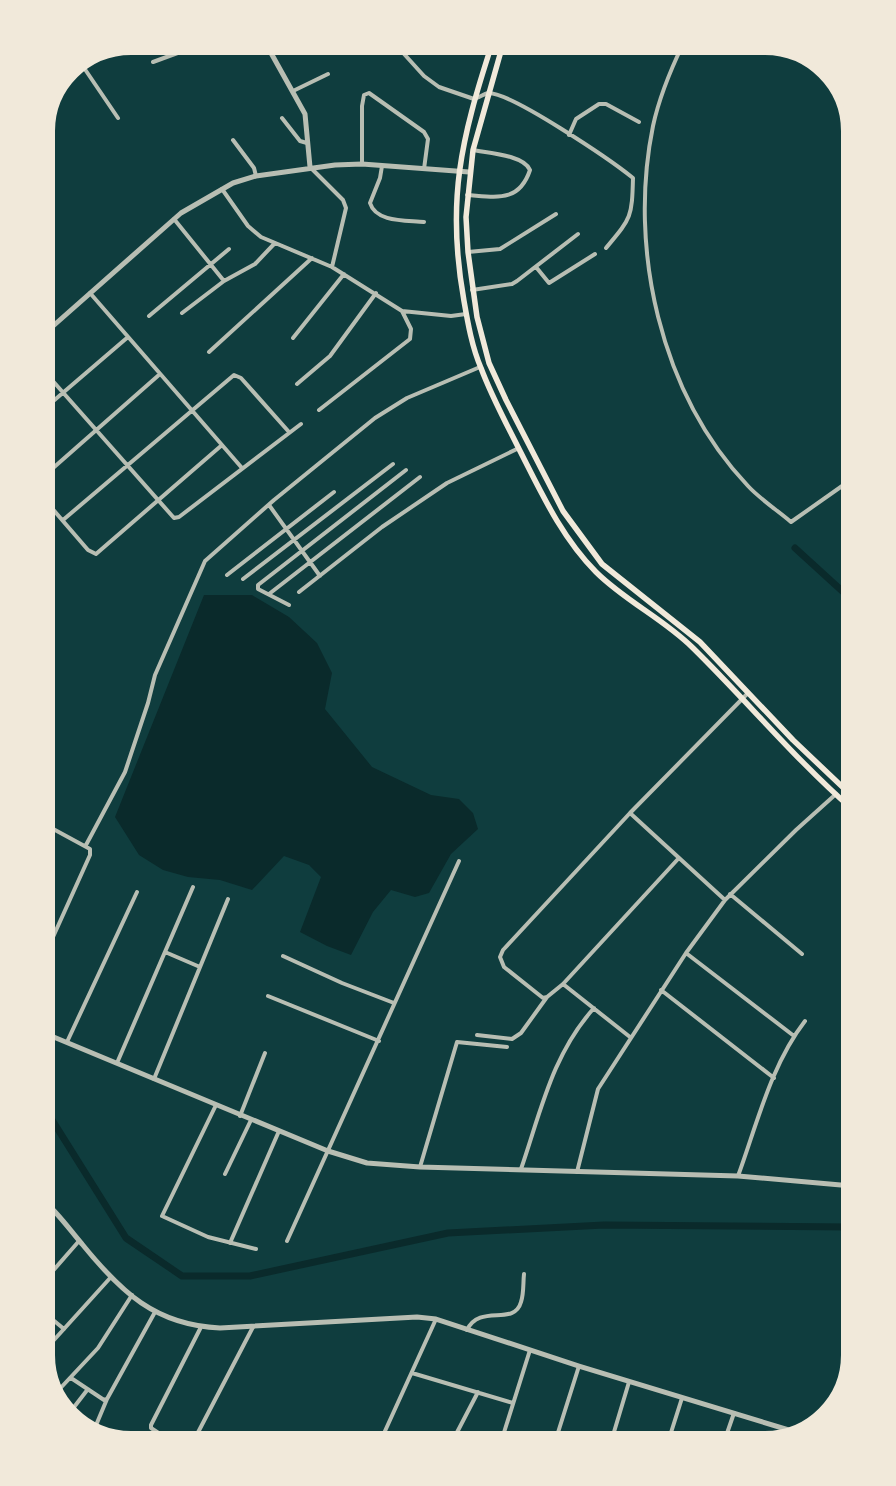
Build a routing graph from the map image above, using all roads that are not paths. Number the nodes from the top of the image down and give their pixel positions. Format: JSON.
{"nodes":[{"id":1,"x":180,"y":52,"type":"edge"},
{"id":2,"x":271,"y":52,"type":"edge"},
{"id":3,"x":403,"y":52,"type":"edge"},
{"id":4,"x":489,"y":53,"type":"edge"},
{"id":5,"x":500,"y":53,"type":"edge"},
{"id":6,"x":680,"y":53,"type":"edge"},
{"id":7,"x":153,"y":62,"type":"dead end"},
{"id":8,"x":84,"y":68,"type":"edge"},
{"id":9,"x":328,"y":74,"type":"dead end"},
{"id":10,"x":293,"y":91,"type":"junction"},
{"id":11,"x":488,"y":93,"type":"junction"},
{"id":12,"x":474,"y":100,"type":"junction"},
{"id":13,"x":118,"y":118,"type":"dead end"},
{"id":14,"x":282,"y":118,"type":"dead end"},
{"id":15,"x":639,"y":122,"type":"dead end"},
{"id":16,"x":569,"y":135,"type":"junction"},
{"id":17,"x":233,"y":140,"type":"dead end"},
{"id":18,"x":307,"y":144,"type":"junction"},
{"id":19,"x":473,"y":150,"type":"junction"},
{"id":20,"x":362,"y":164,"type":"junction"},
{"id":21,"x":382,"y":166,"type":"junction"},
{"id":22,"x":310,"y":167,"type":"junction"},
{"id":23,"x":424,"y":169,"type":"junction"},
{"id":24,"x":458,"y":171,"type":"junction"},
{"id":25,"x":469,"y":172,"type":"junction"},
{"id":26,"x":256,"y":176,"type":"junction"},
{"id":27,"x":222,"y":189,"type":"junction"},
{"id":28,"x":467,"y":195,"type":"junction"},
{"id":29,"x":556,"y":214,"type":"dead end"},
{"id":30,"x":174,"y":218,"type":"junction"},
{"id":31,"x":424,"y":222,"type":"dead end"},
{"id":32,"x":578,"y":234,"type":"dead end"},
{"id":33,"x":274,"y":244,"type":"junction"},
{"id":34,"x":606,"y":248,"type":"dead end"},
{"id":35,"x":229,"y":250,"type":"dead end"},
{"id":36,"x":468,"y":252,"type":"junction"},
{"id":37,"x":596,"y":254,"type":"dead end"},
{"id":38,"x":312,"y":258,"type":"junction"},
{"id":39,"x":210,"y":265,"type":"junction"},
{"id":40,"x":332,"y":267,"type":"junction"},
{"id":41,"x":536,"y":267,"type":"junction"},
{"id":42,"x":344,"y":274,"type":"junction"},
{"id":43,"x":224,"y":281,"type":"junction"},
{"id":44,"x":472,"y":290,"type":"junction"},
{"id":45,"x":90,"y":293,"type":"junction"},
{"id":46,"x":376,"y":293,"type":"junction"},
{"id":47,"x":402,"y":311,"type":"junction"},
{"id":48,"x":182,"y":313,"type":"dead end"},
{"id":49,"x":466,"y":314,"type":"junction"},
{"id":50,"x":150,"y":316,"type":"dead end"},
{"id":51,"x":53,"y":326,"type":"edge"},
{"id":52,"x":128,"y":337,"type":"junction"},
{"id":53,"x":292,"y":338,"type":"dead end"},
{"id":54,"x":209,"y":352,"type":"dead end"},
{"id":55,"x":480,"y":367,"type":"junction"},
{"id":56,"x":160,"y":374,"type":"junction"},
{"id":57,"x":53,"y":381,"type":"edge"},
{"id":58,"x":297,"y":384,"type":"dead end"},
{"id":59,"x":63,"y":393,"type":"junction"},
{"id":60,"x":53,"y":402,"type":"edge"},
{"id":61,"x":192,"y":410,"type":"junction"},
{"id":62,"x":319,"y":410,"type":"dead end"},
{"id":63,"x":301,"y":424,"type":"dead end"},
{"id":64,"x":96,"y":430,"type":"junction"},
{"id":65,"x":289,"y":432,"type":"junction"},
{"id":66,"x":222,"y":445,"type":"junction"},
{"id":67,"x":519,"y":448,"type":"junction"},
{"id":68,"x":392,"y":464,"type":"dead end"},
{"id":69,"x":127,"y":466,"type":"junction"},
{"id":70,"x":53,"y":468,"type":"edge"},
{"id":71,"x":242,"y":468,"type":"junction"},
{"id":72,"x":406,"y":470,"type":"dead end"},
{"id":73,"x":376,"y":477,"type":"junction"},
{"id":74,"x":420,"y":477,"type":"dead end"},
{"id":75,"x":844,"y":484,"type":"edge"},
{"id":76,"x":382,"y":487,"type":"junction"},
{"id":77,"x":334,"y":492,"type":"dead end"},
{"id":78,"x":157,"y":500,"type":"junction"},
{"id":79,"x":269,"y":505,"type":"junction"},
{"id":80,"x":53,"y":509,"type":"edge"},
{"id":81,"x":63,"y":520,"type":"junction"},
{"id":82,"x":286,"y":530,"type":"junction"},
{"id":83,"x":294,"y":541,"type":"junction"},
{"id":84,"x":301,"y":550,"type":"junction"},
{"id":85,"x":310,"y":563,"type":"junction"},
{"id":86,"x":227,"y":575,"type":"dead end"},
{"id":87,"x":320,"y":576,"type":"junction"},
{"id":88,"x":243,"y":580,"type":"dead end"},
{"id":89,"x":299,"y":592,"type":"dead end"},
{"id":90,"x":269,"y":594,"type":"junction"},
{"id":91,"x":289,"y":605,"type":"dead end"},
{"id":92,"x":748,"y":693,"type":"junction"},
{"id":93,"x":741,"y":699,"type":"junction"},
{"id":94,"x":844,"y":788,"type":"edge"},
{"id":95,"x":836,"y":794,"type":"junction"},
{"id":96,"x":844,"y":801,"type":"edge"},
{"id":97,"x":630,"y":814,"type":"junction"},
{"id":98,"x":52,"y":828,"type":"edge"},
{"id":99,"x":86,"y":845,"type":"junction"},
{"id":100,"x":678,"y":859,"type":"junction"},
{"id":101,"x":459,"y":861,"type":"dead end"},
{"id":102,"x":193,"y":887,"type":"dead end"},
{"id":103,"x":137,"y":892,"type":"dead end"},
{"id":104,"x":730,"y":894,"type":"junction"},
{"id":105,"x":228,"y":899,"type":"dead end"},
{"id":106,"x":725,"y":900,"type":"junction"},
{"id":107,"x":52,"y":939,"type":"edge"},
{"id":108,"x":165,"y":952,"type":"junction"},
{"id":109,"x":686,"y":953,"type":"junction"},
{"id":110,"x":802,"y":954,"type":"dead end"},
{"id":111,"x":283,"y":956,"type":"dead end"},
{"id":112,"x":200,"y":967,"type":"junction"},
{"id":113,"x":563,"y":984,"type":"junction"},
{"id":114,"x":661,"y":990,"type":"junction"},
{"id":115,"x":268,"y":996,"type":"dead end"},
{"id":116,"x":547,"y":997,"type":"junction"},
{"id":117,"x":394,"y":1003,"type":"junction"},
{"id":118,"x":594,"y":1008,"type":"junction"},
{"id":119,"x":805,"y":1021,"type":"dead end"},
{"id":120,"x":477,"y":1035,"type":"dead end"},
{"id":121,"x":52,"y":1036,"type":"edge"},
{"id":122,"x":794,"y":1036,"type":"junction"},
{"id":123,"x":630,"y":1037,"type":"junction"},
{"id":124,"x":379,"y":1041,"type":"junction"},
{"id":125,"x":67,"y":1042,"type":"junction"},
{"id":126,"x":507,"y":1047,"type":"dead end"},
{"id":127,"x":265,"y":1053,"type":"dead end"},
{"id":128,"x":117,"y":1063,"type":"junction"},
{"id":129,"x":774,"y":1078,"type":"junction"},
{"id":130,"x":154,"y":1079,"type":"junction"},
{"id":131,"x":216,"y":1105,"type":"junction"},
{"id":132,"x":240,"y":1116,"type":"junction"},
{"id":133,"x":252,"y":1120,"type":"junction"},
{"id":134,"x":279,"y":1131,"type":"junction"},
{"id":135,"x":328,"y":1151,"type":"junction"},
{"id":136,"x":420,"y":1167,"type":"junction"},
{"id":137,"x":521,"y":1169,"type":"junction"},
{"id":138,"x":577,"y":1172,"type":"junction"},
{"id":139,"x":225,"y":1174,"type":"dead end"},
{"id":140,"x":738,"y":1176,"type":"junction"},
{"id":141,"x":844,"y":1185,"type":"edge"},
{"id":142,"x":52,"y":1209,"type":"edge"},
{"id":143,"x":79,"y":1241,"type":"junction"},
{"id":144,"x":287,"y":1242,"type":"dead end"},
{"id":145,"x":230,"y":1244,"type":"junction"},
{"id":146,"x":256,"y":1249,"type":"dead end"},
{"id":147,"x":52,"y":1272,"type":"edge"},
{"id":148,"x":524,"y":1274,"type":"dead end"},
{"id":149,"x":111,"y":1277,"type":"junction"},
{"id":150,"x":132,"y":1295,"type":"junction"},
{"id":151,"x":155,"y":1312,"type":"junction"},
{"id":152,"x":52,"y":1319,"type":"edge"},
{"id":153,"x":436,"y":1319,"type":"junction"},
{"id":154,"x":253,"y":1327,"type":"junction"},
{"id":155,"x":201,"y":1328,"type":"junction"},
{"id":156,"x":64,"y":1329,"type":"junction"},
{"id":157,"x":467,"y":1330,"type":"junction"},
{"id":158,"x":52,"y":1342,"type":"edge"},
{"id":159,"x":530,"y":1350,"type":"junction"},
{"id":160,"x":579,"y":1366,"type":"junction"},
{"id":161,"x":412,"y":1373,"type":"junction"},
{"id":162,"x":71,"y":1378,"type":"junction"},
{"id":163,"x":629,"y":1382,"type":"junction"},
{"id":164,"x":61,"y":1388,"type":"edge"},
{"id":165,"x":88,"y":1389,"type":"junction"},
{"id":166,"x":478,"y":1392,"type":"junction"},
{"id":167,"x":682,"y":1398,"type":"junction"},
{"id":168,"x":107,"y":1400,"type":"junction"},
{"id":169,"x":513,"y":1403,"type":"junction"},
{"id":170,"x":73,"y":1408,"type":"edge"},
{"id":171,"x":734,"y":1413,"type":"junction"},
{"id":172,"x":96,"y":1425,"type":"edge"},
{"id":173,"x":788,"y":1430,"type":"edge"},
{"id":174,"x":159,"y":1433,"type":"edge"},
{"id":175,"x":198,"y":1433,"type":"edge"},
{"id":176,"x":384,"y":1433,"type":"edge"},
{"id":177,"x":456,"y":1434,"type":"edge"},
{"id":178,"x":504,"y":1434,"type":"edge"},
{"id":179,"x":559,"y":1434,"type":"edge"},
{"id":180,"x":613,"y":1434,"type":"edge"},
{"id":181,"x":671,"y":1434,"type":"edge"},
{"id":182,"x":727,"y":1434,"type":"edge"}],
"edges":[{"from":1,"to":7,"type":"street"},
{"from":2,"to":10,"type":"street"},
{"from":3,"to":12,"type":"street"},
{"from":4,"to":12,"type":"main road"},
{"from":5,"to":11,"type":"main road"},
{"from":6,"to":75,"type":"street"},
{"from":8,"to":13,"type":"street"},
{"from":9,"to":10,"type":"street"},
{"from":10,"to":18,"type":"street"},
{"from":11,"to":12,"type":"street"},
{"from":11,"to":16,"type":"street"},
{"from":11,"to":19,"type":"main road"},
{"from":12,"to":24,"type":"main road"},
{"from":14,"to":18,"type":"street"},
{"from":15,"to":16,"type":"street"},
{"from":16,"to":34,"type":"street"},
{"from":17,"to":26,"type":"street"},
{"from":18,"to":22,"type":"street"},
{"from":19,"to":25,"type":"main road"},
{"from":19,"to":28,"type":"street"},
{"from":20,"to":21,"type":"street"},
{"from":20,"to":22,"type":"street"},
{"from":20,"to":23,"type":"street"},
{"from":21,"to":23,"type":"street"},
{"from":21,"to":31,"type":"street"},
{"from":22,"to":26,"type":"street"},
{"from":22,"to":40,"type":"street"},
{"from":23,"to":24,"type":"street"},
{"from":24,"to":25,"type":"street"},
{"from":24,"to":49,"type":"main road"},
{"from":25,"to":28,"type":"main road"},
{"from":26,"to":27,"type":"street"},
{"from":27,"to":30,"type":"street"},
{"from":27,"to":33,"type":"street"},
{"from":28,"to":36,"type":"main road"},
{"from":29,"to":36,"type":"street"},
{"from":30,"to":39,"type":"street"},
{"from":30,"to":45,"type":"street"},
{"from":32,"to":41,"type":"street"},
{"from":33,"to":38,"type":"street"},
{"from":33,"to":43,"type":"street"},
{"from":35,"to":39,"type":"street"},
{"from":36,"to":44,"type":"main road"},
{"from":37,"to":41,"type":"street"},
{"from":38,"to":40,"type":"street"},
{"from":38,"to":54,"type":"street"},
{"from":39,"to":43,"type":"street"},
{"from":39,"to":50,"type":"street"},
{"from":40,"to":42,"type":"street"},
{"from":41,"to":44,"type":"street"},
{"from":42,"to":46,"type":"street"},
{"from":42,"to":53,"type":"street"},
{"from":43,"to":48,"type":"street"},
{"from":44,"to":92,"type":"main road"},
{"from":45,"to":51,"type":"street"},
{"from":45,"to":52,"type":"street"},
{"from":46,"to":47,"type":"street"},
{"from":46,"to":58,"type":"street"},
{"from":47,"to":49,"type":"street"},
{"from":47,"to":62,"type":"street"},
{"from":49,"to":55,"type":"main road"},
{"from":52,"to":56,"type":"street"},
{"from":52,"to":59,"type":"street"},
{"from":55,"to":67,"type":"main road"},
{"from":55,"to":79,"type":"street"},
{"from":56,"to":61,"type":"street"},
{"from":56,"to":64,"type":"street"},
{"from":57,"to":59,"type":"street"},
{"from":59,"to":60,"type":"street"},
{"from":59,"to":64,"type":"street"},
{"from":61,"to":65,"type":"street"},
{"from":61,"to":66,"type":"street"},
{"from":61,"to":69,"type":"street"},
{"from":63,"to":65,"type":"street"},
{"from":64,"to":69,"type":"street"},
{"from":64,"to":70,"type":"street"},
{"from":65,"to":71,"type":"street"},
{"from":66,"to":71,"type":"street"},
{"from":66,"to":78,"type":"street"},
{"from":67,"to":87,"type":"street"},
{"from":67,"to":93,"type":"main road"},
{"from":68,"to":73,"type":"street"},
{"from":69,"to":78,"type":"street"},
{"from":69,"to":81,"type":"street"},
{"from":71,"to":78,"type":"street"},
{"from":72,"to":76,"type":"street"},
{"from":73,"to":76,"type":"street"},
{"from":73,"to":83,"type":"street"},
{"from":74,"to":85,"type":"street"},
{"from":76,"to":84,"type":"street"},
{"from":77,"to":82,"type":"street"},
{"from":78,"to":81,"type":"street"},
{"from":79,"to":82,"type":"street"},
{"from":79,"to":99,"type":"street"},
{"from":80,"to":81,"type":"street"},
{"from":82,"to":83,"type":"street"},
{"from":82,"to":86,"type":"street"},
{"from":83,"to":84,"type":"street"},
{"from":83,"to":88,"type":"street"},
{"from":84,"to":85,"type":"street"},
{"from":84,"to":90,"type":"street"},
{"from":85,"to":87,"type":"street"},
{"from":85,"to":90,"type":"street"},
{"from":87,"to":89,"type":"street"},
{"from":90,"to":91,"type":"street"},
{"from":92,"to":93,"type":"street"},
{"from":92,"to":94,"type":"main road"},
{"from":93,"to":95,"type":"main road"},
{"from":93,"to":97,"type":"street"},
{"from":95,"to":96,"type":"main road"},
{"from":95,"to":104,"type":"street"},
{"from":97,"to":100,"type":"street"},
{"from":97,"to":116,"type":"street"},
{"from":98,"to":99,"type":"street"},
{"from":99,"to":107,"type":"street"},
{"from":100,"to":106,"type":"street"},
{"from":100,"to":113,"type":"street"},
{"from":101,"to":117,"type":"street"},
{"from":102,"to":108,"type":"street"},
{"from":103,"to":125,"type":"street"},
{"from":104,"to":106,"type":"street"},
{"from":104,"to":110,"type":"street"},
{"from":105,"to":112,"type":"street"},
{"from":106,"to":109,"type":"street"},
{"from":108,"to":112,"type":"street"},
{"from":108,"to":128,"type":"street"},
{"from":109,"to":114,"type":"street"},
{"from":109,"to":122,"type":"street"},
{"from":111,"to":117,"type":"street"},
{"from":112,"to":130,"type":"street"},
{"from":113,"to":116,"type":"street"},
{"from":113,"to":118,"type":"street"},
{"from":114,"to":123,"type":"street"},
{"from":114,"to":129,"type":"street"},
{"from":115,"to":124,"type":"street"},
{"from":116,"to":120,"type":"street"},
{"from":117,"to":124,"type":"street"},
{"from":118,"to":123,"type":"street"},
{"from":118,"to":137,"type":"street"},
{"from":119,"to":122,"type":"street"},
{"from":121,"to":125,"type":"street"},
{"from":122,"to":129,"type":"street"},
{"from":123,"to":138,"type":"street"},
{"from":124,"to":135,"type":"street"},
{"from":125,"to":128,"type":"street"},
{"from":126,"to":136,"type":"street"},
{"from":127,"to":132,"type":"street"},
{"from":128,"to":130,"type":"street"},
{"from":129,"to":140,"type":"street"},
{"from":130,"to":131,"type":"street"},
{"from":131,"to":132,"type":"street"},
{"from":131,"to":145,"type":"street"},
{"from":132,"to":133,"type":"street"},
{"from":133,"to":134,"type":"street"},
{"from":133,"to":139,"type":"street"},
{"from":134,"to":135,"type":"street"},
{"from":134,"to":145,"type":"street"},
{"from":135,"to":136,"type":"street"},
{"from":135,"to":144,"type":"street"},
{"from":136,"to":137,"type":"street"},
{"from":137,"to":138,"type":"street"},
{"from":138,"to":140,"type":"street"},
{"from":140,"to":141,"type":"street"},
{"from":142,"to":143,"type":"street"},
{"from":143,"to":147,"type":"street"},
{"from":143,"to":149,"type":"street"},
{"from":145,"to":146,"type":"street"},
{"from":148,"to":157,"type":"street"},
{"from":149,"to":150,"type":"street"},
{"from":149,"to":156,"type":"street"},
{"from":150,"to":151,"type":"street"},
{"from":150,"to":162,"type":"street"},
{"from":151,"to":155,"type":"street"},
{"from":151,"to":168,"type":"street"},
{"from":152,"to":156,"type":"street"},
{"from":153,"to":154,"type":"street"},
{"from":153,"to":157,"type":"street"},
{"from":153,"to":161,"type":"street"},
{"from":154,"to":155,"type":"street"},
{"from":154,"to":175,"type":"street"},
{"from":155,"to":174,"type":"street"},
{"from":156,"to":158,"type":"street"},
{"from":157,"to":159,"type":"street"},
{"from":159,"to":160,"type":"street"},
{"from":159,"to":169,"type":"street"},
{"from":160,"to":163,"type":"street"},
{"from":160,"to":179,"type":"street"},
{"from":161,"to":166,"type":"street"},
{"from":161,"to":176,"type":"street"},
{"from":162,"to":164,"type":"street"},
{"from":162,"to":165,"type":"street"},
{"from":163,"to":167,"type":"street"},
{"from":163,"to":180,"type":"street"},
{"from":165,"to":168,"type":"street"},
{"from":165,"to":170,"type":"street"},
{"from":166,"to":169,"type":"street"},
{"from":166,"to":177,"type":"street"},
{"from":167,"to":171,"type":"street"},
{"from":167,"to":181,"type":"street"},
{"from":168,"to":172,"type":"street"},
{"from":169,"to":178,"type":"street"},
{"from":171,"to":173,"type":"street"},
{"from":171,"to":182,"type":"street"}]}
